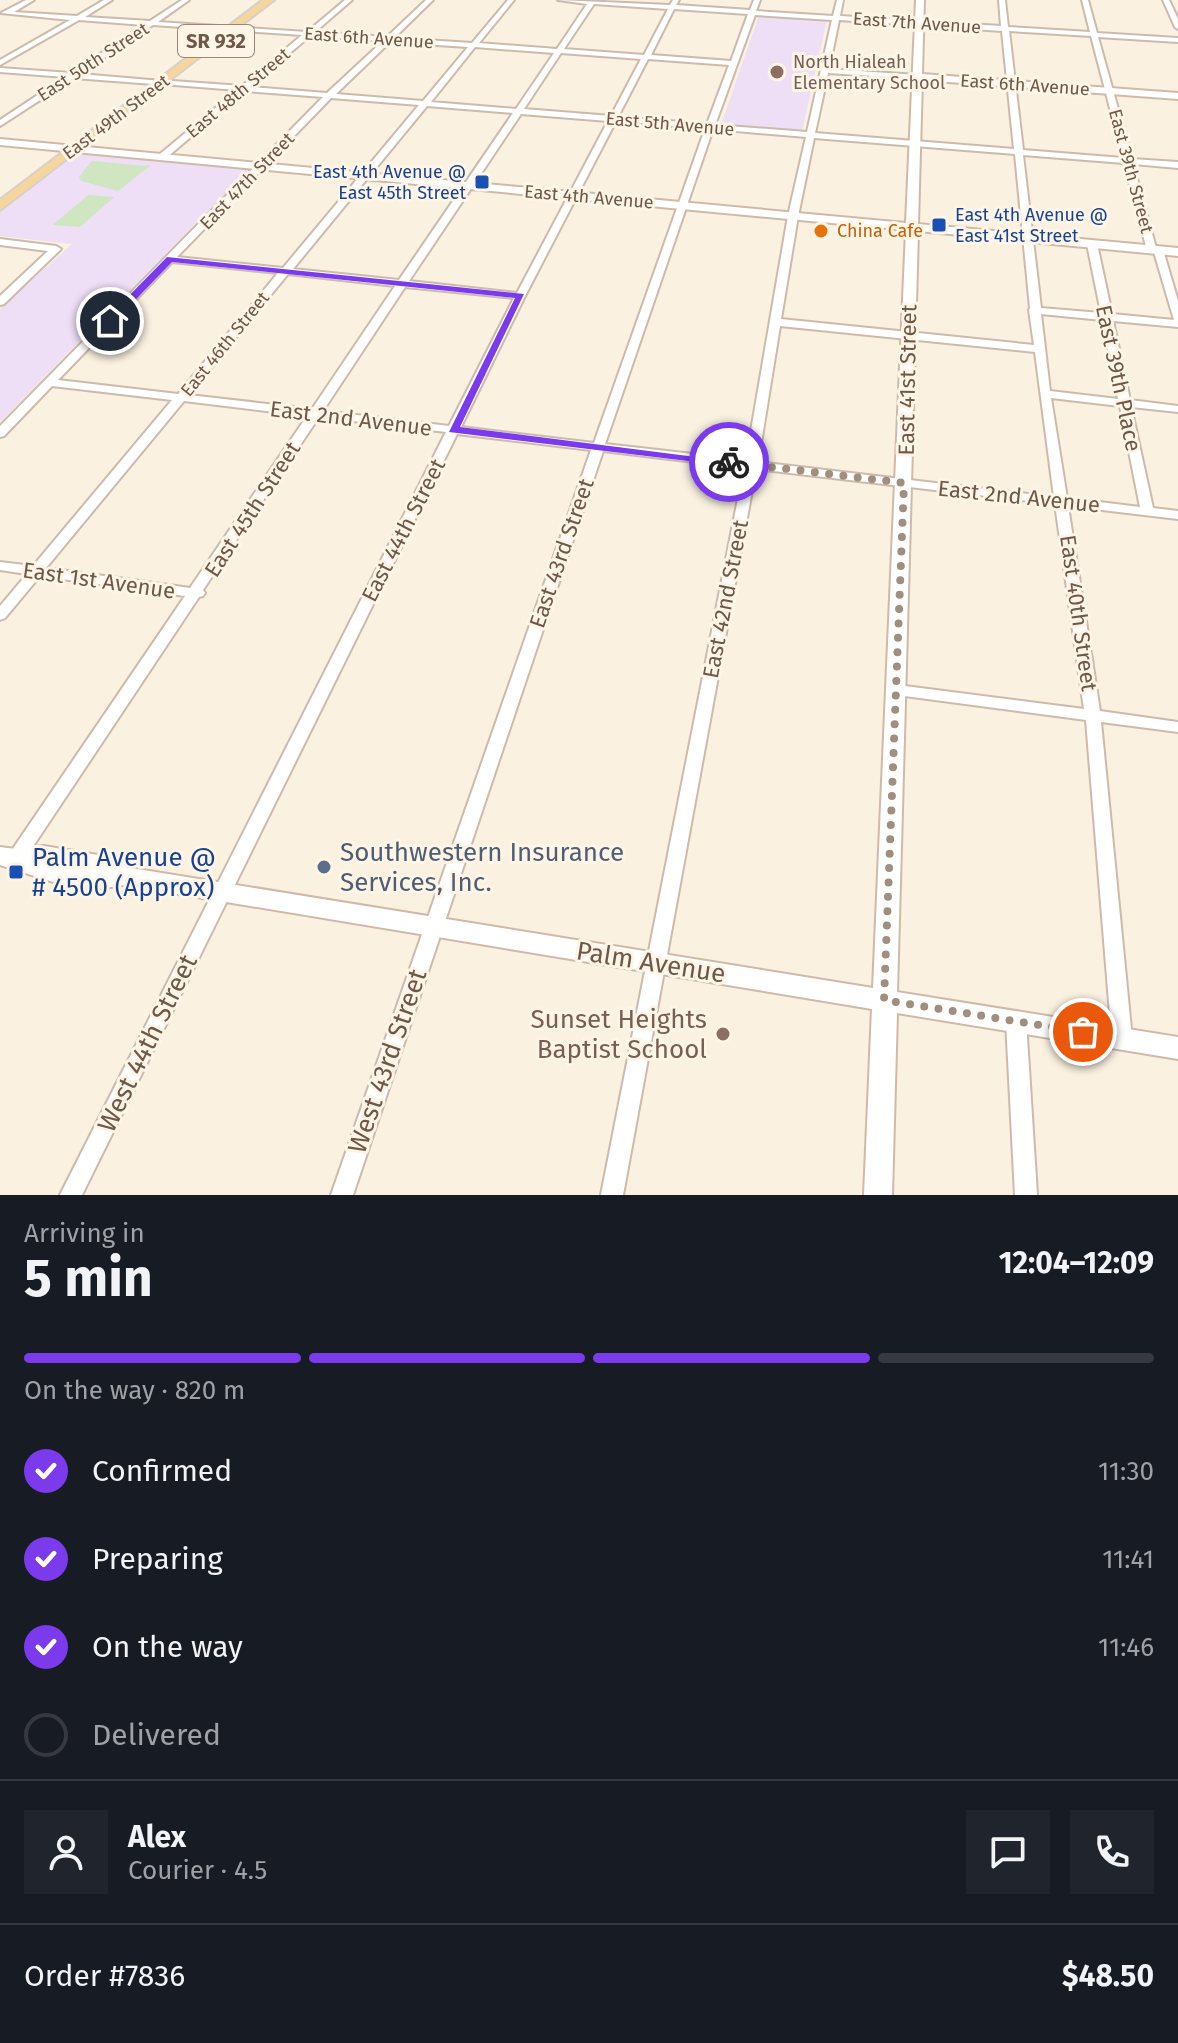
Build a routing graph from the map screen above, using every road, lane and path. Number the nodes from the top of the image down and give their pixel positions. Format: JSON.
{"nodes":[{"id":1,"x":31,"y":0,"type":"edge"},
{"id":2,"x":109,"y":0,"type":"edge"},
{"id":3,"x":186,"y":0,"type":"edge"},
{"id":4,"x":261,"y":0,"type":"edge"},
{"id":5,"x":269,"y":0,"type":"edge"},
{"id":6,"x":349,"y":0,"type":"edge"},
{"id":7,"x":430,"y":0,"type":"edge"},
{"id":8,"x":511,"y":0,"type":"edge"},
{"id":9,"x":561,"y":0,"type":"edge"},
{"id":10,"x":840,"y":0,"type":"edge"},
{"id":11,"x":920,"y":0,"type":"edge"},
{"id":12,"x":1002,"y":0,"type":"edge"},
{"id":13,"x":1085,"y":0,"type":"edge"},
{"id":14,"x":1166,"y":0,"type":"edge"},
{"id":15,"x":592,"y":1,"type":"edge"},
{"id":16,"x":674,"y":3,"type":"edge"},
{"id":17,"x":755,"y":6,"type":"edge"},
{"id":18,"x":2,"y":13,"type":"edge"},
{"id":19,"x":77,"y":17,"type":"junction"},
{"id":20,"x":836,"y":17,"type":"junction"},
{"id":21,"x":154,"y":22,"type":"junction"},
{"id":22,"x":917,"y":23,"type":"junction"},
{"id":23,"x":229,"y":27,"type":"junction"},
{"id":24,"x":1178,"y":27,"type":"edge"},
{"id":25,"x":1005,"y":28,"type":"junction"},
{"id":26,"x":309,"y":33,"type":"junction"},
{"id":27,"x":1094,"y":34,"type":"junction"},
{"id":28,"x":390,"y":39,"type":"junction"},
{"id":29,"x":1178,"y":40,"type":"edge"},
{"id":30,"x":473,"y":45,"type":"junction"},
{"id":31,"x":559,"y":52,"type":"junction"},
{"id":32,"x":645,"y":58,"type":"junction"},
{"id":33,"x":0,"y":63,"type":"edge"},
{"id":34,"x":735,"y":63,"type":"junction"},
{"id":35,"x":0,"y":70,"type":"edge"},
{"id":36,"x":825,"y":71,"type":"junction"},
{"id":37,"x":72,"y":76,"type":"junction"},
{"id":38,"x":917,"y":77,"type":"junction"},
{"id":39,"x":156,"y":82,"type":"junction"},
{"id":40,"x":1012,"y":84,"type":"junction"},
{"id":41,"x":243,"y":88,"type":"junction"},
{"id":42,"x":1109,"y":92,"type":"junction"},
{"id":43,"x":329,"y":96,"type":"junction"},
{"id":44,"x":1178,"y":96,"type":"edge"},
{"id":45,"x":424,"y":104,"type":"junction"},
{"id":46,"x":518,"y":111,"type":"junction"},
{"id":47,"x":613,"y":119,"type":"junction"},
{"id":48,"x":0,"y":124,"type":"edge"},
{"id":49,"x":711,"y":127,"type":"junction"},
{"id":50,"x":812,"y":135,"type":"junction"},
{"id":51,"x":0,"y":142,"type":"edge"},
{"id":52,"x":912,"y":143,"type":"junction"},
{"id":53,"x":69,"y":148,"type":"junction"},
{"id":54,"x":1020,"y":152,"type":"junction"},
{"id":55,"x":163,"y":156,"type":"junction"},
{"id":56,"x":1128,"y":161,"type":"junction"},
{"id":57,"x":1178,"y":165,"type":"edge"},
{"id":58,"x":262,"y":166,"type":"junction"},
{"id":59,"x":363,"y":175,"type":"junction"},
{"id":60,"x":466,"y":185,"type":"junction"},
{"id":61,"x":0,"y":195,"type":"edge"},
{"id":62,"x":571,"y":195,"type":"junction"},
{"id":63,"x":0,"y":206,"type":"edge"},
{"id":64,"x":681,"y":206,"type":"junction"},
{"id":65,"x":793,"y":216,"type":"junction"},
{"id":66,"x":911,"y":227,"type":"junction"},
{"id":67,"x":1026,"y":238,"type":"junction"},
{"id":68,"x":0,"y":242,"type":"edge"},
{"id":69,"x":1092,"y":244,"type":"junction"},
{"id":70,"x":1155,"y":250,"type":"junction"},
{"id":71,"x":1178,"y":252,"type":"edge"},
{"id":72,"x":170,"y":259,"type":"junction"},
{"id":73,"x":284,"y":271,"type":"junction"},
{"id":74,"x":402,"y":283,"type":"junction"},
{"id":75,"x":520,"y":296,"type":"junction"},
{"id":76,"x":0,"y":302,"type":"edge"},
{"id":77,"x":1034,"y":310,"type":"junction"},
{"id":78,"x":1106,"y":317,"type":"junction"},
{"id":79,"x":775,"y":322,"type":"junction"},
{"id":80,"x":1178,"y":322,"type":"edge"},
{"id":81,"x":907,"y":336,"type":"junction"},
{"id":82,"x":1039,"y":349,"type":"junction"},
{"id":83,"x":49,"y":382,"type":"junction"},
{"id":84,"x":1045,"y":394,"type":"junction"},
{"id":85,"x":181,"y":398,"type":"junction"},
{"id":86,"x":1124,"y":403,"type":"junction"},
{"id":87,"x":1178,"y":409,"type":"edge"},
{"id":88,"x":314,"y":413,"type":"junction"},
{"id":89,"x":453,"y":430,"type":"junction"},
{"id":90,"x":0,"y":433,"type":"edge"},
{"id":91,"x":599,"y":446,"type":"junction"},
{"id":92,"x":751,"y":465,"type":"junction"},
{"id":93,"x":904,"y":483,"type":"junction"},
{"id":94,"x":1062,"y":501,"type":"junction"},
{"id":95,"x":1147,"y":511,"type":"junction"},
{"id":96,"x":1178,"y":515,"type":"edge"},
{"id":97,"x":0,"y":566,"type":"edge"},
{"id":98,"x":37,"y":571,"type":"junction"},
{"id":99,"x":198,"y":593,"type":"junction"},
{"id":100,"x":0,"y":615,"type":"edge"},
{"id":101,"x":897,"y":690,"type":"junction"},
{"id":102,"x":1093,"y":715,"type":"junction"},
{"id":103,"x":1178,"y":727,"type":"edge"},
{"id":104,"x":8,"y":857,"type":"edge"},
{"id":105,"x":222,"y":892,"type":"junction"},
{"id":106,"x":432,"y":926,"type":"junction"},
{"id":107,"x":655,"y":963,"type":"junction"},
{"id":108,"x":884,"y":1000,"type":"junction"},
{"id":109,"x":1016,"y":1021,"type":"junction"},
{"id":110,"x":1122,"y":1039,"type":"junction"},
{"id":111,"x":1178,"y":1048,"type":"edge"},
{"id":112,"x":71,"y":1195,"type":"edge"},
{"id":113,"x":342,"y":1195,"type":"edge"},
{"id":114,"x":612,"y":1195,"type":"edge"},
{"id":115,"x":878,"y":1195,"type":"edge"},
{"id":116,"x":1026,"y":1195,"type":"edge"}],
"edges":[{"from":1,"to":18,"type":"street"},
{"from":2,"to":19,"type":"street"},
{"from":3,"to":21,"type":"street","name":"East 50th Street"},
{"from":4,"to":23,"type":"main road","name":"East 49th Street","number":"SR 932"},
{"from":5,"to":23,"type":"main road","name":"East 49th Street","number":"SR 932"},
{"from":6,"to":26,"type":"street","name":"East 48th Street"},
{"from":7,"to":28,"type":"street","name":"East 47th Street"},
{"from":8,"to":30,"type":"street","name":"East 46th Street"},
{"from":9,"to":15,"type":"street","name":"East 7th Avenue"},
{"from":10,"to":20,"type":"street","name":"East 42nd Street"},
{"from":11,"to":22,"type":"street","name":"East 41st Street"},
{"from":12,"to":25,"type":"street","name":"East 40th Street"},
{"from":13,"to":27,"type":"street","name":"East 39th Street"},
{"from":14,"to":24,"type":"street"},
{"from":15,"to":16,"type":"street","name":"East 7th Avenue"},
{"from":15,"to":31,"type":"street","name":"East 45th Street"},
{"from":16,"to":17,"type":"street","name":"East 7th Avenue"},
{"from":16,"to":32,"type":"street","name":"East 44th Street"},
{"from":17,"to":20,"type":"street","name":"East 7th Avenue"},
{"from":17,"to":34,"type":"street","name":"East 43rd Street"},
{"from":18,"to":19,"type":"street","name":"East 6th Avenue"},
{"from":19,"to":21,"type":"street","name":"East 6th Avenue"},
{"from":19,"to":33,"type":"street"},
{"from":20,"to":22,"type":"street","name":"East 7th Avenue"},
{"from":20,"to":36,"type":"street","name":"East 42nd Street"},
{"from":21,"to":23,"type":"street","name":"East 6th Avenue"},
{"from":21,"to":37,"type":"street","name":"East 50th Street"},
{"from":22,"to":25,"type":"street","name":"East 7th Avenue"},
{"from":22,"to":38,"type":"street","name":"East 41st Street"},
{"from":23,"to":26,"type":"street","name":"East 6th Avenue"},
{"from":23,"to":39,"type":"main road","name":"East 49th Street","number":"SR 932"},
{"from":23,"to":39,"type":"main road","name":"East 49th Street","number":"SR 932"},
{"from":25,"to":27,"type":"street","name":"East 7th Avenue"},
{"from":25,"to":40,"type":"street","name":"East 40th Street"},
{"from":26,"to":28,"type":"street","name":"East 6th Avenue"},
{"from":26,"to":41,"type":"street","name":"East 48th Street"},
{"from":27,"to":29,"type":"street","name":"East 7th Avenue"},
{"from":27,"to":42,"type":"street","name":"East 39th Street"},
{"from":28,"to":30,"type":"street","name":"East 6th Avenue"},
{"from":28,"to":43,"type":"street","name":"East 47th Street"},
{"from":30,"to":31,"type":"street","name":"East 6th Avenue"},
{"from":30,"to":45,"type":"street","name":"East 46th Street"},
{"from":31,"to":32,"type":"street","name":"East 6th Avenue"},
{"from":31,"to":46,"type":"street","name":"East 45th Street"},
{"from":32,"to":34,"type":"street","name":"East 6th Avenue"},
{"from":32,"to":47,"type":"street","name":"East 44th Street"},
{"from":34,"to":49,"type":"street","name":"East 43rd Street"},
{"from":35,"to":37,"type":"street","name":"East 5th Avenue"},
{"from":36,"to":38,"type":"street","name":"East 6th Avenue"},
{"from":36,"to":50,"type":"street","name":"East 42nd Street"},
{"from":37,"to":39,"type":"street","name":"East 5th Avenue"},
{"from":37,"to":48,"type":"street","name":"East 50th Street"},
{"from":38,"to":40,"type":"street","name":"East 6th Avenue"},
{"from":38,"to":52,"type":"street","name":"East 41st Street"},
{"from":39,"to":41,"type":"street","name":"East 5th Avenue"},
{"from":39,"to":53,"type":"main road","name":"East 49th Street","number":"SR 932"},
{"from":39,"to":53,"type":"main road","name":"East 49th Street","number":"SR 932"},
{"from":40,"to":42,"type":"street","name":"East 6th Avenue"},
{"from":40,"to":54,"type":"street","name":"East 40th Street"},
{"from":41,"to":43,"type":"street","name":"East 5th Avenue"},
{"from":41,"to":55,"type":"street","name":"East 48th Street"},
{"from":42,"to":44,"type":"street","name":"East 6th Avenue"},
{"from":42,"to":56,"type":"street","name":"East 39th Street"},
{"from":43,"to":45,"type":"street","name":"East 5th Avenue"},
{"from":43,"to":58,"type":"street","name":"East 47th Street"},
{"from":45,"to":46,"type":"street","name":"East 5th Avenue"},
{"from":45,"to":59,"type":"street","name":"East 46th Street"},
{"from":46,"to":47,"type":"street","name":"East 5th Avenue"},
{"from":46,"to":60,"type":"street","name":"East 45th Street"},
{"from":47,"to":49,"type":"street","name":"East 5th Avenue"},
{"from":47,"to":62,"type":"street","name":"East 44th Street"},
{"from":49,"to":50,"type":"street","name":"East 5th Avenue"},
{"from":49,"to":64,"type":"street","name":"East 43rd Street"},
{"from":50,"to":52,"type":"street","name":"East 5th Avenue"},
{"from":50,"to":65,"type":"street","name":"East 42nd Street"},
{"from":51,"to":53,"type":"street","name":"East 4th Avenue"},
{"from":52,"to":54,"type":"street","name":"East 5th Avenue"},
{"from":52,"to":66,"type":"street","name":"East 41st Street"},
{"from":53,"to":55,"type":"street","name":"East 4th Avenue"},
{"from":53,"to":61,"type":"main road","name":"East 49th Street","number":"SR 932"},
{"from":53,"to":63,"type":"main road","name":"East 49th Street","number":"SR 932"},
{"from":54,"to":56,"type":"street","name":"East 5th Avenue"},
{"from":54,"to":67,"type":"street","name":"East 40th Street"},
{"from":55,"to":58,"type":"street","name":"East 4th Avenue"},
{"from":56,"to":57,"type":"street","name":"East 5th Avenue"},
{"from":56,"to":70,"type":"street","name":"East 39th Street"},
{"from":58,"to":59,"type":"street","name":"East 4th Avenue"},
{"from":58,"to":72,"type":"street","name":"East 47th Street"},
{"from":59,"to":60,"type":"street","name":"East 4th Avenue"},
{"from":59,"to":73,"type":"street","name":"East 46th Street"},
{"from":60,"to":62,"type":"street","name":"East 4th Avenue"},
{"from":60,"to":74,"type":"street","name":"East 45th Street"},
{"from":62,"to":64,"type":"street","name":"East 4th Avenue"},
{"from":62,"to":75,"type":"street","name":"East 44th Street"},
{"from":64,"to":65,"type":"street","name":"East 4th Avenue"},
{"from":64,"to":91,"type":"street","name":"East 43rd Street"},
{"from":65,"to":66,"type":"street","name":"East 4th Avenue"},
{"from":65,"to":79,"type":"street","name":"East 42nd Street"},
{"from":66,"to":67,"type":"street","name":"East 4th Avenue"},
{"from":66,"to":81,"type":"street","name":"East 41st Street"},
{"from":67,"to":69,"type":"street","name":"East 4th Avenue"},
{"from":67,"to":77,"type":"street","name":"East 40th Street"},
{"from":68,"to":76,"type":"street"},
{"from":69,"to":70,"type":"street","name":"East 4th Avenue"},
{"from":69,"to":78,"type":"street","name":"East 39th Place"},
{"from":70,"to":71,"type":"street","name":"East 4th Avenue"},
{"from":70,"to":80,"type":"street","name":"East 39th Street"},
{"from":72,"to":73,"type":"street"},
{"from":72,"to":83,"type":"street","name":"East 47th Street"},
{"from":73,"to":74,"type":"street"},
{"from":73,"to":85,"type":"street","name":"East 46th Street"},
{"from":74,"to":75,"type":"street"},
{"from":74,"to":88,"type":"street","name":"East 45th Street"},
{"from":75,"to":89,"type":"street","name":"East 44th Street"},
{"from":77,"to":78,"type":"street"},
{"from":77,"to":82,"type":"street","name":"East 40th Street"},
{"from":78,"to":80,"type":"street"},
{"from":78,"to":86,"type":"street","name":"East 39th Place"},
{"from":79,"to":81,"type":"street"},
{"from":79,"to":92,"type":"street","name":"East 42nd Street"},
{"from":81,"to":82,"type":"street"},
{"from":81,"to":93,"type":"street","name":"East 41st Street"},
{"from":82,"to":84,"type":"street","name":"East 40th Street"},
{"from":83,"to":85,"type":"street","name":"East 2nd Avenue"},
{"from":83,"to":90,"type":"street","name":"East 47th Street"},
{"from":84,"to":86,"type":"street"},
{"from":84,"to":94,"type":"street","name":"East 40th Street"},
{"from":85,"to":88,"type":"street","name":"East 2nd Avenue"},
{"from":85,"to":98,"type":"street","name":"East 46th Street"},
{"from":86,"to":87,"type":"street"},
{"from":86,"to":95,"type":"street","name":"East 39th Place"},
{"from":88,"to":89,"type":"street","name":"East 2nd Avenue"},
{"from":88,"to":99,"type":"street","name":"East 45th Street"},
{"from":89,"to":91,"type":"street","name":"East 2nd Avenue"},
{"from":89,"to":105,"type":"street","name":"East 44th Street"},
{"from":91,"to":92,"type":"street","name":"East 2nd Avenue"},
{"from":91,"to":106,"type":"street","name":"East 43rd Street"},
{"from":92,"to":93,"type":"street","name":"East 2nd Avenue"},
{"from":92,"to":107,"type":"street","name":"East 42nd Street"},
{"from":93,"to":94,"type":"street","name":"East 2nd Avenue"},
{"from":93,"to":101,"type":"street","name":"East 41st Street"},
{"from":94,"to":95,"type":"street","name":"East 2nd Avenue"},
{"from":94,"to":102,"type":"street","name":"East 40th Street"},
{"from":95,"to":96,"type":"street","name":"East 2nd Avenue"},
{"from":97,"to":98,"type":"street","name":"East 1st Avenue"},
{"from":98,"to":99,"type":"street","name":"East 1st Avenue"},
{"from":98,"to":100,"type":"street","name":"East 46th Street"},
{"from":99,"to":104,"type":"street","name":"East 45th Street"},
{"from":101,"to":102,"type":"street"},
{"from":101,"to":108,"type":"street","name":"East 41st Street"},
{"from":102,"to":103,"type":"street"},
{"from":102,"to":110,"type":"street","name":"East 40th Street"},
{"from":104,"to":105,"type":"street","name":"Palm Avenue"},
{"from":105,"to":106,"type":"street","name":"Palm Avenue"},
{"from":105,"to":112,"type":"street","name":"West 44th Street"},
{"from":106,"to":107,"type":"street","name":"Palm Avenue"},
{"from":106,"to":113,"type":"street","name":"West 43rd Street"},
{"from":107,"to":108,"type":"street","name":"Palm Avenue"},
{"from":107,"to":114,"type":"street","name":"East 42nd Street"},
{"from":108,"to":109,"type":"street","name":"Palm Avenue"},
{"from":108,"to":115,"type":"street","name":"East 41st Street"},
{"from":109,"to":110,"type":"street","name":"Palm Avenue"},
{"from":109,"to":116,"type":"street"},
{"from":110,"to":111,"type":"street","name":"Palm Avenue"}]}
